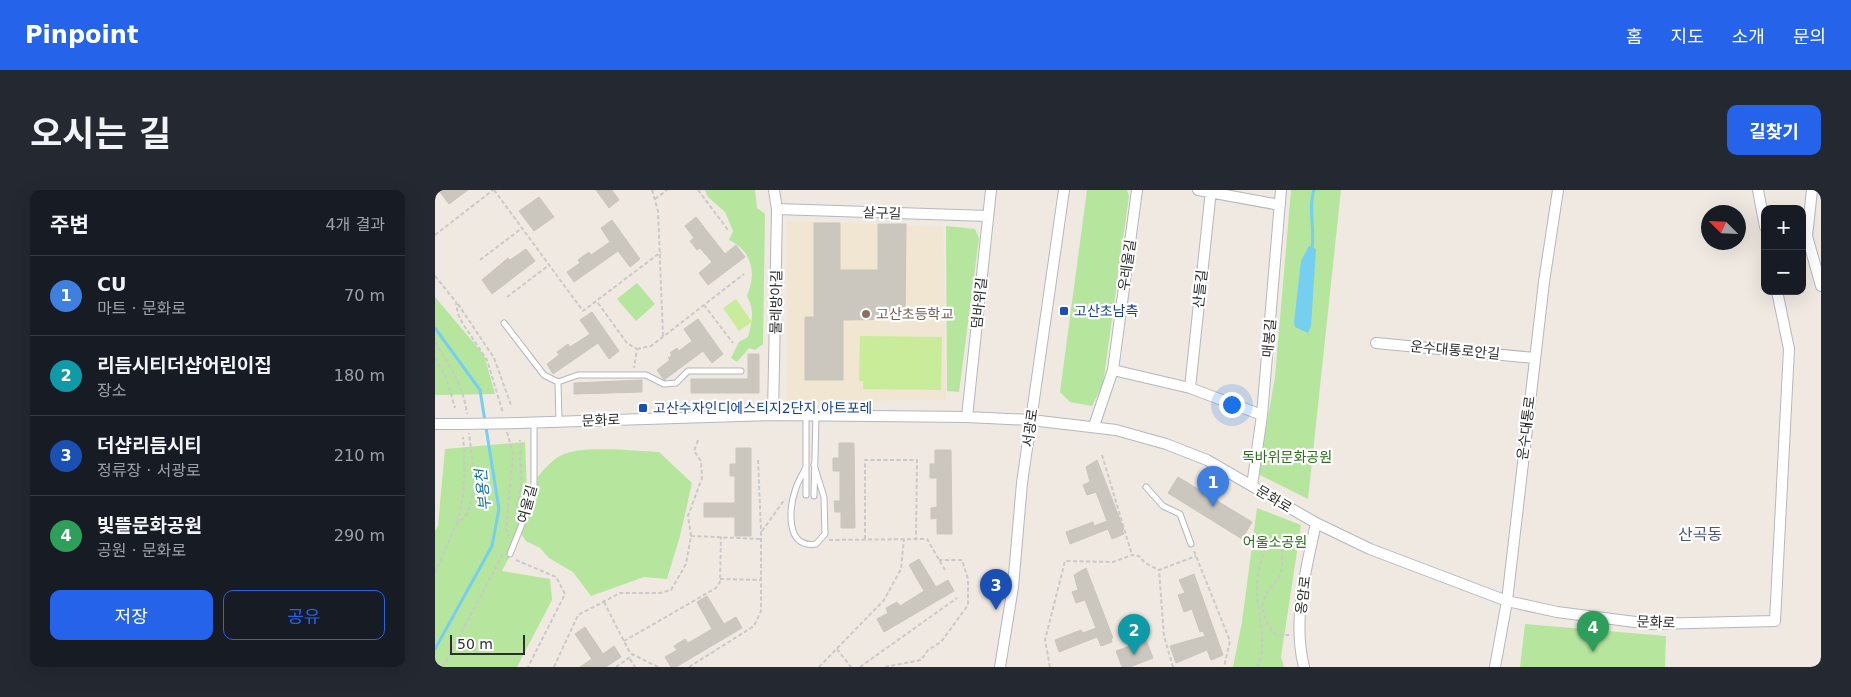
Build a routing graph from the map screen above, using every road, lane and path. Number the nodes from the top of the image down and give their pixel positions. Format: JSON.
{"nodes":[{"id":1,"x":494,"y":190,"type":"edge"},
{"id":2,"x":652,"y":190,"type":"edge"},
{"id":3,"x":667,"y":190,"type":"edge"},
{"id":4,"x":698,"y":190,"type":"edge"},
{"id":5,"x":774,"y":190,"type":"edge"},
{"id":6,"x":991,"y":190,"type":"edge"},
{"id":7,"x":1064,"y":190,"type":"edge"},
{"id":8,"x":1137,"y":190,"type":"edge"},
{"id":9,"x":1198,"y":190,"type":"edge"},
{"id":10,"x":1281,"y":190,"type":"edge"},
{"id":11,"x":1558,"y":190,"type":"edge"},
{"id":12,"x":1758,"y":190,"type":"edge"},
{"id":13,"x":1812,"y":190,"type":"edge"},
{"id":14,"x":1211,"y":191,"type":"edge"},
{"id":15,"x":655,"y":199,"type":"junction"},
{"id":16,"x":1280,"y":205,"type":"junction"},
{"id":17,"x":1761,"y":206,"type":"edge"},
{"id":18,"x":777,"y":209,"type":"junction"},
{"id":19,"x":988,"y":216,"type":"junction"},
{"id":20,"x":522,"y":228,"type":"junction"},
{"id":21,"x":728,"y":230,"type":"dead end"},
{"id":22,"x":435,"y":235,"type":"edge"},
{"id":23,"x":661,"y":252,"type":"junction"},
{"id":24,"x":480,"y":260,"type":"dead end"},
{"id":25,"x":549,"y":265,"type":"junction"},
{"id":26,"x":744,"y":274,"type":"dead end"},
{"id":27,"x":435,"y":276,"type":"edge"},
{"id":28,"x":1821,"y":286,"type":"edge"},
{"id":29,"x":1778,"y":295,"type":"edge"},
{"id":30,"x":507,"y":297,"type":"dead end"},
{"id":31,"x":456,"y":302,"type":"junction"},
{"id":32,"x":597,"y":302,"type":"junction"},
{"id":33,"x":704,"y":305,"type":"junction"},
{"id":34,"x":504,"y":323,"type":"dead end"},
{"id":35,"x":663,"y":336,"type":"junction"},
{"id":36,"x":435,"y":342,"type":"edge"},
{"id":37,"x":733,"y":343,"type":"dead end"},
{"id":38,"x":1376,"y":343,"type":"dead end"},
{"id":39,"x":637,"y":349,"type":"junction"},
{"id":40,"x":435,"y":358,"type":"edge"},
{"id":41,"x":1535,"y":358,"type":"junction"},
{"id":42,"x":1113,"y":370,"type":"junction"},
{"id":43,"x":741,"y":371,"type":"dead end"},
{"id":44,"x":633,"y":375,"type":"junction"},
{"id":45,"x":558,"y":382,"type":"junction"},
{"id":46,"x":1190,"y":388,"type":"junction"},
{"id":47,"x":511,"y":406,"type":"dead end"},
{"id":48,"x":455,"y":408,"type":"dead end"},
{"id":49,"x":773,"y":415,"type":"junction"},
{"id":50,"x":811,"y":415,"type":"junction"},
{"id":51,"x":1262,"y":415,"type":"junction"},
{"id":52,"x":504,"y":416,"type":"dead end"},
{"id":53,"x":967,"y":417,"type":"junction"},
{"id":54,"x":1031,"y":420,"type":"junction"},
{"id":55,"x":534,"y":422,"type":"junction"},
{"id":56,"x":559,"y":422,"type":"junction"},
{"id":57,"x":435,"y":424,"type":"edge"},
{"id":58,"x":466,"y":425,"type":"junction"},
{"id":59,"x":506,"y":426,"type":"dead end"},
{"id":60,"x":1093,"y":426,"type":"junction"},
{"id":61,"x":463,"y":437,"type":"dead end"},
{"id":62,"x":519,"y":440,"type":"dead end"},
{"id":63,"x":698,"y":440,"type":"dead end"},
{"id":64,"x":1102,"y":455,"type":"dead end"},
{"id":65,"x":758,"y":458,"type":"dead end"},
{"id":66,"x":815,"y":465,"type":"junction"},
{"id":67,"x":806,"y":467,"type":"junction"},
{"id":68,"x":1252,"y":486,"type":"junction"},
{"id":69,"x":1146,"y":487,"type":"dead end"},
{"id":70,"x":795,"y":491,"type":"junction"},
{"id":71,"x":806,"y":495,"type":"dead end"},
{"id":72,"x":814,"y":496,"type":"dead end"},
{"id":73,"x":1316,"y":523,"type":"junction"},
{"id":74,"x":456,"y":525,"type":"junction"},
{"id":75,"x":514,"y":525,"type":"dead end"},
{"id":76,"x":761,"y":532,"type":"junction"},
{"id":77,"x":512,"y":533,"type":"dead end"},
{"id":78,"x":691,"y":536,"type":"junction"},
{"id":79,"x":721,"y":537,"type":"junction"},
{"id":80,"x":761,"y":539,"type":"junction"},
{"id":81,"x":904,"y":539,"type":"junction"},
{"id":82,"x":916,"y":539,"type":"junction"},
{"id":83,"x":822,"y":540,"type":"junction"},
{"id":84,"x":865,"y":540,"type":"junction"},
{"id":85,"x":1191,"y":544,"type":"joint"},
{"id":86,"x":506,"y":548,"type":"dead end"},
{"id":87,"x":1131,"y":555,"type":"junction"},
{"id":88,"x":511,"y":556,"type":"joint"},
{"id":89,"x":1196,"y":556,"type":"junction"},
{"id":90,"x":939,"y":560,"type":"junction"},
{"id":91,"x":945,"y":570,"type":"dead end"},
{"id":92,"x":1159,"y":570,"type":"junction"},
{"id":93,"x":435,"y":573,"type":"edge"},
{"id":94,"x":720,"y":579,"type":"junction"},
{"id":95,"x":761,"y":580,"type":"junction"},
{"id":96,"x":957,"y":598,"type":"dead end"},
{"id":97,"x":1507,"y":601,"type":"junction"},
{"id":98,"x":604,"y":602,"type":"junction"},
{"id":99,"x":1291,"y":635,"type":"dead end"},
{"id":100,"x":624,"y":641,"type":"junction"},
{"id":101,"x":837,"y":649,"type":"junction"},
{"id":102,"x":633,"y":655,"type":"junction"},
{"id":103,"x":629,"y":658,"type":"junction"},
{"id":104,"x":861,"y":666,"type":"edge"},
{"id":105,"x":443,"y":667,"type":"edge"},
{"id":106,"x":528,"y":667,"type":"edge"},
{"id":107,"x":554,"y":667,"type":"edge"},
{"id":108,"x":616,"y":667,"type":"edge"},
{"id":109,"x":635,"y":667,"type":"edge"},
{"id":110,"x":658,"y":667,"type":"edge"},
{"id":111,"x":689,"y":667,"type":"edge"},
{"id":112,"x":819,"y":667,"type":"edge"},
{"id":113,"x":851,"y":667,"type":"edge"},
{"id":114,"x":885,"y":667,"type":"edge"},
{"id":115,"x":1000,"y":667,"type":"edge"},
{"id":116,"x":1050,"y":667,"type":"edge"},
{"id":117,"x":1173,"y":667,"type":"edge"},
{"id":118,"x":1224,"y":667,"type":"edge"},
{"id":119,"x":1257,"y":667,"type":"edge"},
{"id":120,"x":1304,"y":667,"type":"edge"},
{"id":121,"x":1495,"y":667,"type":"edge"}],
"edges":[{"from":1,"to":20,"type":"path"},
{"from":1,"to":22,"type":"path"},
{"from":2,"to":15,"type":"path"},
{"from":3,"to":15,"type":"path"},
{"from":4,"to":21,"type":"path"},
{"from":5,"to":18,"type":"street","name":"물레방아길"},
{"from":6,"to":19,"type":"street","name":"덤바위길"},
{"from":7,"to":54,"type":"street","name":"서광로"},
{"from":8,"to":42,"type":"street","name":"우레울길"},
{"from":9,"to":14,"type":"street"},
{"from":10,"to":16,"type":"street","name":"매봉길"},
{"from":11,"to":41,"type":"street","name":"운수대통로"},
{"from":12,"to":17,"type":"street"},
{"from":13,"to":28,"type":"street"},
{"from":14,"to":16,"type":"street"},
{"from":14,"to":46,"type":"street","name":"산들길"},
{"from":15,"to":23,"type":"path"},
{"from":16,"to":51,"type":"street","name":"매봉길"},
{"from":18,"to":19,"type":"street","name":"살구길"},
{"from":18,"to":49,"type":"street","name":"물레방아길"},
{"from":19,"to":53,"type":"street","name":"덤바위길"},
{"from":20,"to":24,"type":"path"},
{"from":20,"to":25,"type":"path"},
{"from":23,"to":32,"type":"path"},
{"from":23,"to":35,"type":"path"},
{"from":25,"to":30,"type":"path"},
{"from":25,"to":32,"type":"path"},
{"from":26,"to":33,"type":"path"},
{"from":27,"to":31,"type":"path"},
{"from":29,"to":97,"type":"street","name":"문화로"},
{"from":31,"to":47,"type":"path"},
{"from":31,"to":52,"type":"path"},
{"from":32,"to":39,"type":"path"},
{"from":33,"to":35,"type":"path"},
{"from":33,"to":37,"type":"path"},
{"from":34,"to":45,"type":"lane"},
{"from":35,"to":39,"type":"path"},
{"from":36,"to":58,"type":"path"},
{"from":38,"to":41,"type":"street","name":"운수대통로안길"},
{"from":39,"to":44,"type":"path"},
{"from":40,"to":48,"type":"path"},
{"from":41,"to":97,"type":"street","name":"운수대통로"},
{"from":42,"to":46,"type":"street"},
{"from":42,"to":60,"type":"street","name":"우레울길"},
{"from":43,"to":44,"type":"lane"},
{"from":44,"to":45,"type":"lane"},
{"from":45,"to":56,"type":"lane"},
{"from":46,"to":51,"type":"street"},
{"from":49,"to":50,"type":"street","name":"문화로"},
{"from":49,"to":56,"type":"street","name":"문화로"},
{"from":50,"to":53,"type":"street","name":"문화로"},
{"from":50,"to":66,"type":"lane"},
{"from":50,"to":67,"type":"lane"},
{"from":51,"to":68,"type":"street","name":"매봉길"},
{"from":53,"to":54,"type":"street","name":"문화로"},
{"from":54,"to":60,"type":"street","name":"문화로"},
{"from":54,"to":115,"type":"street","name":"서광로"},
{"from":55,"to":56,"type":"street","name":"문화로"},
{"from":55,"to":58,"type":"street","name":"문화로","bridge":true},
{"from":55,"to":88,"type":"lane","name":"여울길"},
{"from":57,"to":58,"type":"street","name":"문화로"},
{"from":58,"to":74,"type":"path"},
{"from":59,"to":77,"type":"path"},
{"from":60,"to":68,"type":"street","name":"문화로"},
{"from":61,"to":74,"type":"path"},
{"from":62,"to":75,"type":"path"},
{"from":63,"to":78,"type":"path"},
{"from":64,"to":87,"type":"path"},
{"from":65,"to":76,"type":"path"},
{"from":66,"to":72,"type":"lane"},
{"from":66,"to":83,"type":"lane"},
{"from":67,"to":70,"type":"lane"},
{"from":67,"to":71,"type":"lane"},
{"from":68,"to":73,"type":"street","name":"문화로"},
{"from":69,"to":85,"type":"lane"},
{"from":70,"to":76,"type":"path"},
{"from":70,"to":83,"type":"lane"},
{"from":73,"to":97,"type":"street","name":"문화로"},
{"from":73,"to":120,"type":"street","name":"옹암로"},
{"from":74,"to":93,"type":"path"},
{"from":76,"to":80,"type":"path"},
{"from":78,"to":79,"type":"path"},
{"from":78,"to":98,"type":"path"},
{"from":79,"to":80,"type":"path"},
{"from":79,"to":94,"type":"path"},
{"from":80,"to":95,"type":"path"},
{"from":81,"to":82,"type":"path"},
{"from":81,"to":84,"type":"path"},
{"from":81,"to":101,"type":"path"},
{"from":82,"to":84,"type":"path"},
{"from":82,"to":90,"type":"path"},
{"from":83,"to":84,"type":"path"},
{"from":85,"to":89,"type":"path"},
{"from":86,"to":105,"type":"path"},
{"from":87,"to":92,"type":"path"},
{"from":87,"to":116,"type":"path"},
{"from":88,"to":106,"type":"path"},
{"from":89,"to":92,"type":"path"},
{"from":89,"to":118,"type":"path"},
{"from":90,"to":91,"type":"path"},
{"from":90,"to":114,"type":"path"},
{"from":92,"to":117,"type":"path"},
{"from":94,"to":95,"type":"path"},
{"from":94,"to":100,"type":"path"},
{"from":95,"to":111,"type":"path"},
{"from":96,"to":104,"type":"path"},
{"from":97,"to":121,"type":"street","name":"운수대통로"},
{"from":98,"to":100,"type":"path"},
{"from":98,"to":107,"type":"path"},
{"from":99,"to":119,"type":"path"},
{"from":100,"to":102,"type":"path"},
{"from":101,"to":112,"type":"path"},
{"from":101,"to":113,"type":"path"},
{"from":102,"to":103,"type":"path"},
{"from":102,"to":110,"type":"path"},
{"from":103,"to":108,"type":"path"},
{"from":103,"to":109,"type":"path"}]}
